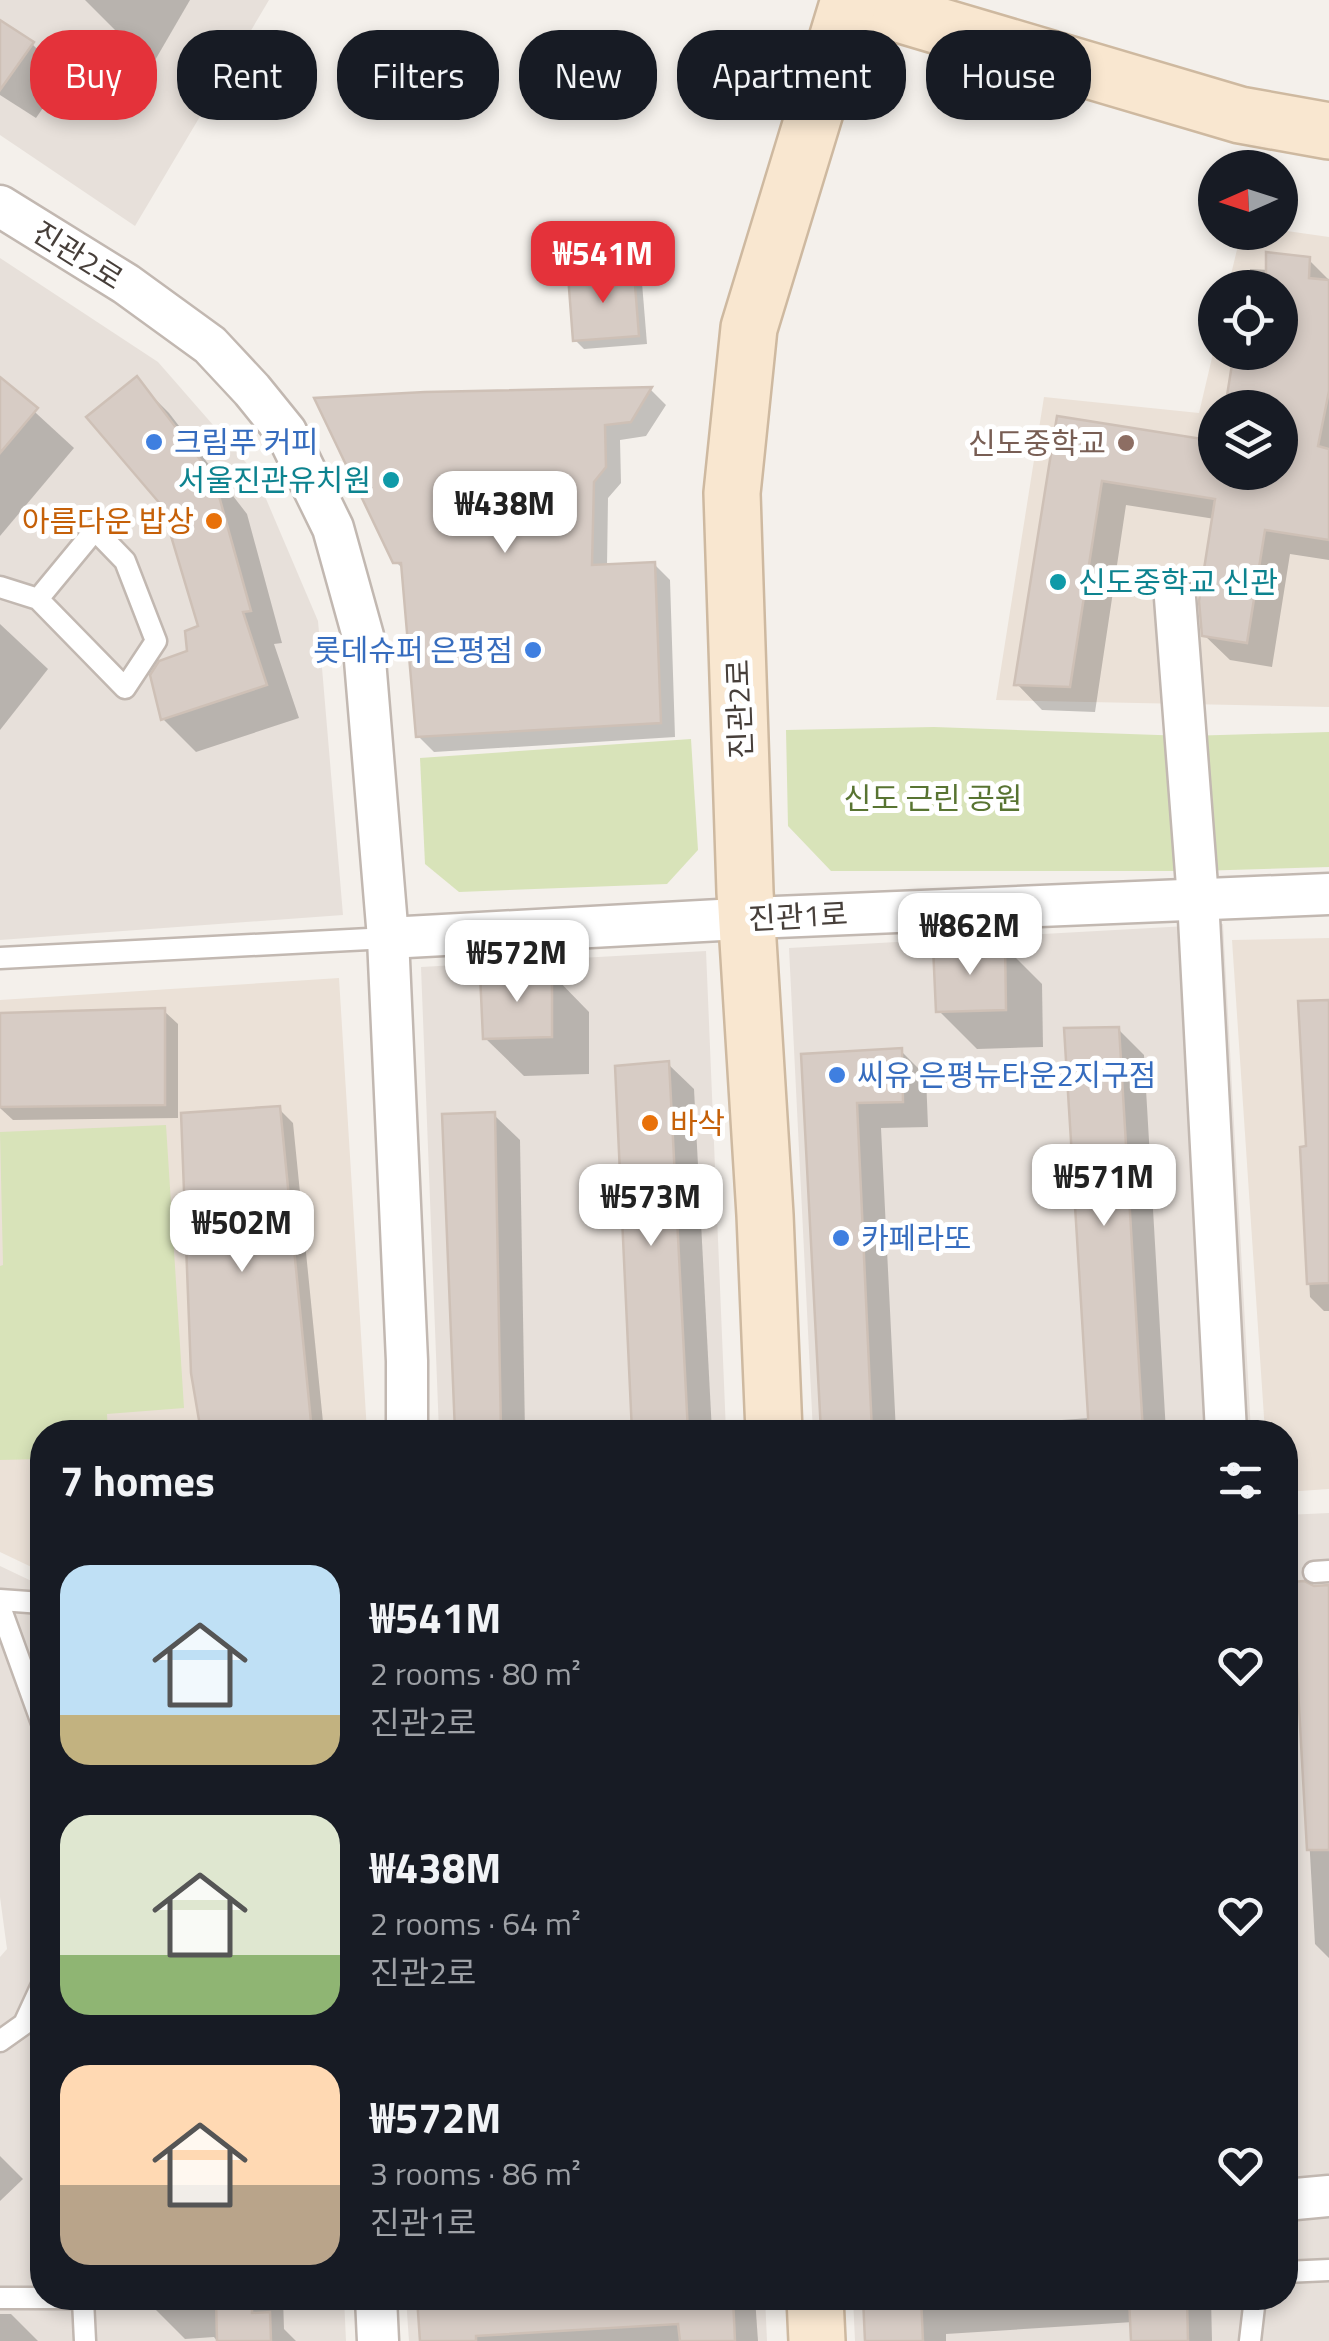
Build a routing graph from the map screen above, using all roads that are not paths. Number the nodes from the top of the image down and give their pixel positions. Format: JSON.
{"nodes":[{"id":1,"x":850,"y":0,"type":"edge"},
{"id":2,"x":1329,"y":132,"type":"edge"},
{"id":3,"x":2,"y":212,"type":"edge"},
{"id":4,"x":0,"y":587,"type":"edge"},
{"id":5,"x":1174,"y":598,"type":"dead end"},
{"id":6,"x":38,"y":599,"type":"junction"},
{"id":7,"x":1329,"y":894,"type":"edge"},
{"id":8,"x":1198,"y":898,"type":"junction"},
{"id":9,"x":746,"y":919,"type":"junction"},
{"id":10,"x":388,"y":938,"type":"junction"},
{"id":11,"x":0,"y":958,"type":"edge"},
{"id":12,"x":408,"y":1420,"type":"edge"},
{"id":13,"x":773,"y":1420,"type":"edge"},
{"id":14,"x":1225,"y":1420,"type":"edge"},
{"id":15,"x":30,"y":1603,"type":"edge"},
{"id":16,"x":0,"y":1604,"type":"edge"},
{"id":17,"x":30,"y":1689,"type":"edge"},
{"id":18,"x":30,"y":2011,"type":"edge"},
{"id":19,"x":0,"y":2041,"type":"edge"},
{"id":20,"x":1329,"y":2196,"type":"edge"},
{"id":21,"x":1298,"y":2199,"type":"edge"},
{"id":22,"x":1329,"y":2270,"type":"edge"},
{"id":23,"x":1298,"y":2271,"type":"edge"},
{"id":24,"x":0,"y":2298,"type":"edge"},
{"id":25,"x":30,"y":2298,"type":"edge"},
{"id":26,"x":84,"y":2310,"type":"edge"},
{"id":27,"x":377,"y":2310,"type":"edge"},
{"id":28,"x":816,"y":2310,"type":"edge"},
{"id":29,"x":1254,"y":2310,"type":"edge"},
{"id":30,"x":85,"y":2341,"type":"edge"},
{"id":31,"x":378,"y":2341,"type":"edge"},
{"id":32,"x":817,"y":2341,"type":"edge"},
{"id":33,"x":1250,"y":2341,"type":"edge"}],
"edges":[{"from":1,"to":2,"type":"street"},
{"from":1,"to":9,"type":"street","name":"진관2로"},
{"from":3,"to":10,"type":"street","name":"진관2로"},
{"from":4,"to":6,"type":"lane"},
{"from":5,"to":8,"type":"street"},
{"from":6,"to":6,"type":"lane"},
{"from":7,"to":8,"type":"street","name":"진관1로"},
{"from":8,"to":9,"type":"street","name":"진관1로"},
{"from":8,"to":14,"type":"street"},
{"from":9,"to":10,"type":"street","name":"진관1로"},
{"from":9,"to":13,"type":"street","name":"진관2로"},
{"from":10,"to":11,"type":"lane"},
{"from":10,"to":12,"type":"street","name":"진관2로"},
{"from":15,"to":16,"type":"lane"},
{"from":16,"to":17,"type":"lane"},
{"from":18,"to":19,"type":"lane"},
{"from":20,"to":21,"type":"street"},
{"from":22,"to":23,"type":"lane"},
{"from":24,"to":25,"type":"lane"},
{"from":26,"to":30,"type":"lane"},
{"from":27,"to":31,"type":"street"},
{"from":28,"to":32,"type":"street"},
{"from":29,"to":33,"type":"lane"}]}
